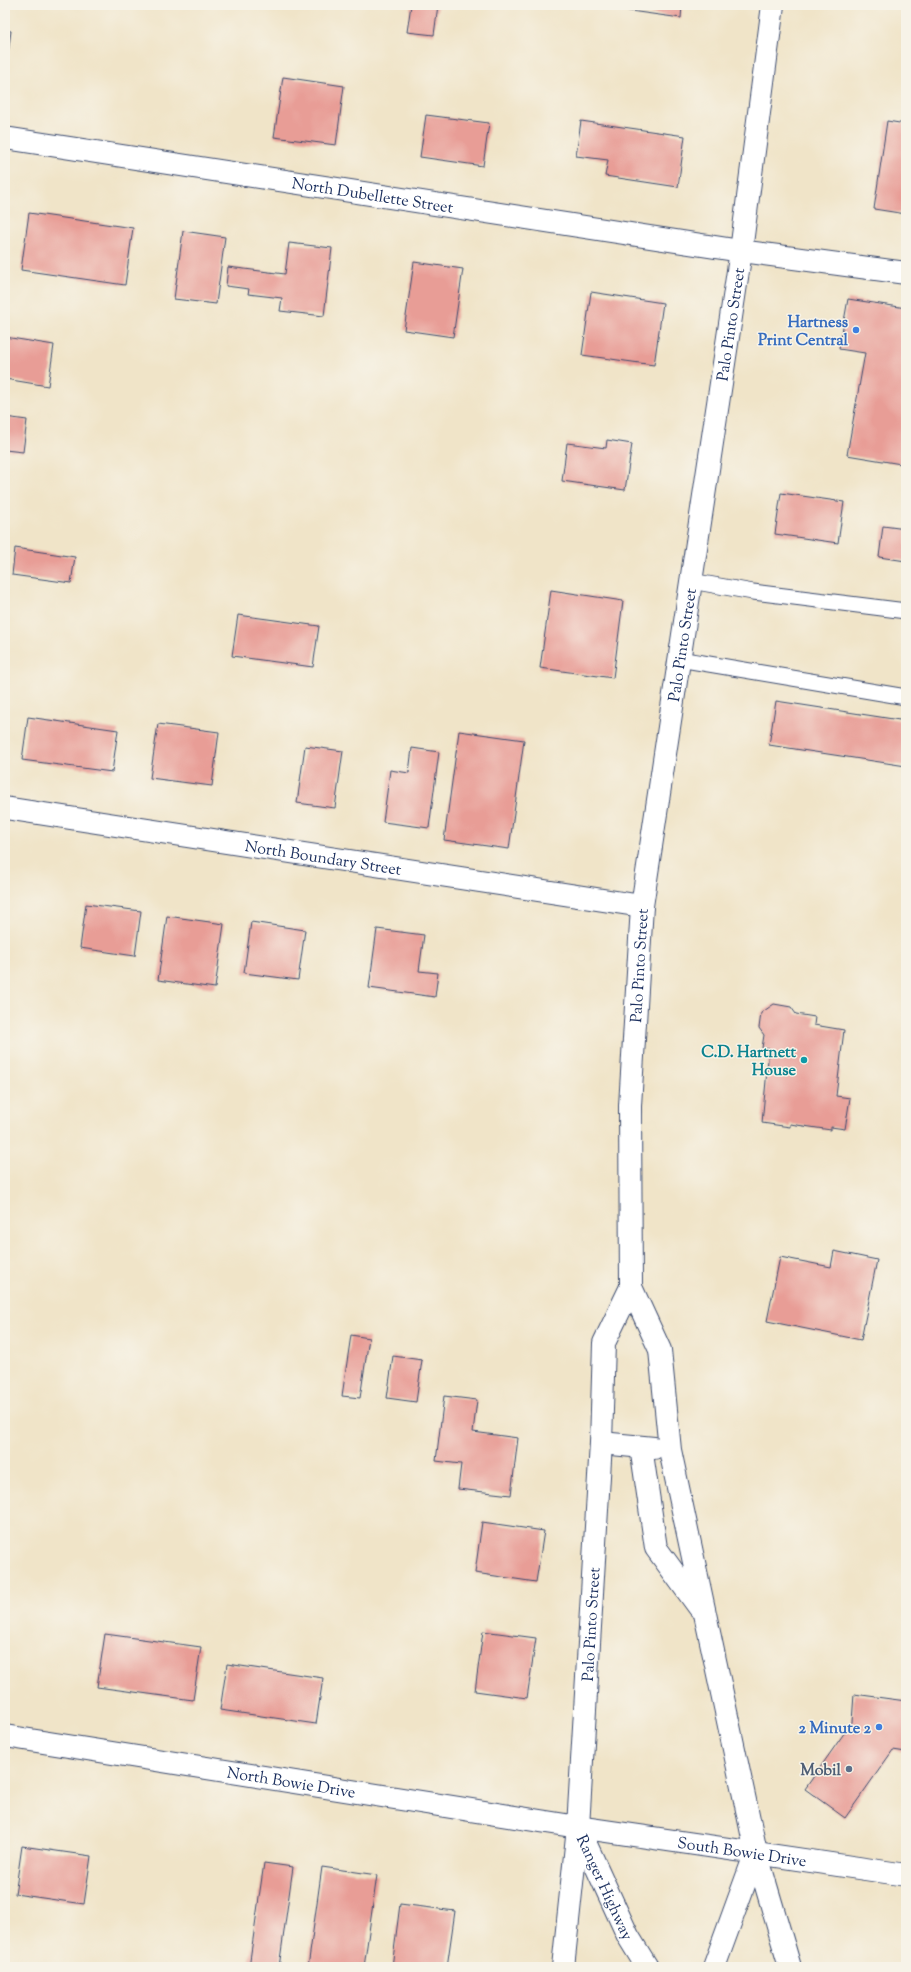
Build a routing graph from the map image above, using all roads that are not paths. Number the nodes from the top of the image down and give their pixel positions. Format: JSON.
{"nodes":[{"id":1,"x":774,"y":5,"type":"edge"},
{"id":2,"x":5,"y":138,"type":"edge"},
{"id":3,"x":741,"y":251,"type":"junction"},
{"id":4,"x":906,"y":273,"type":"edge"},
{"id":5,"x":691,"y":582,"type":"junction"},
{"id":6,"x":906,"y":611,"type":"edge"},
{"id":7,"x":679,"y":659,"type":"junction"},
{"id":8,"x":906,"y":697,"type":"edge"},
{"id":9,"x":5,"y":808,"type":"edge"},
{"id":10,"x":642,"y":906,"type":"junction"},
{"id":11,"x":631,"y":1287,"type":"junction"},
{"id":12,"x":602,"y":1443,"type":"junction"},
{"id":13,"x":641,"y":1447,"type":"junction"},
{"id":14,"x":670,"y":1450,"type":"junction"},
{"id":15,"x":703,"y":1613,"type":"junction"},
{"id":16,"x":5,"y":1736,"type":"edge"},
{"id":17,"x":578,"y":1827,"type":"junction"},
{"id":18,"x":756,"y":1852,"type":"junction"},
{"id":19,"x":906,"y":1875,"type":"edge"},
{"id":20,"x":563,"y":1967,"type":"edge"},
{"id":21,"x":647,"y":1967,"type":"edge"},
{"id":22,"x":714,"y":1967,"type":"edge"},
{"id":23,"x":790,"y":1967,"type":"edge"}],
"edges":[{"from":1,"to":3,"type":"main road","name":"Palo Pinto Street"},
{"from":2,"to":3,"type":"main road","name":"North Dubellette Street"},
{"from":3,"to":4,"type":"main road","name":"North Dubellette Street"},
{"from":3,"to":5,"type":"main road","name":"Palo Pinto Street"},
{"from":5,"to":6,"type":"lane"},
{"from":5,"to":7,"type":"main road","name":"Palo Pinto Street"},
{"from":7,"to":8,"type":"lane"},
{"from":7,"to":10,"type":"main road","name":"Palo Pinto Street"},
{"from":9,"to":10,"type":"main road","name":"North Boundary Street"},
{"from":10,"to":11,"type":"main road","name":"Palo Pinto Street"},
{"from":11,"to":12,"type":"main road","name":"Palo Pinto Street"},
{"from":11,"to":14,"type":"main road","name":"Palo Pinto Street"},
{"from":12,"to":13,"type":"main road"},
{"from":12,"to":17,"type":"main road","name":"Palo Pinto Street"},
{"from":13,"to":14,"type":"main road"},
{"from":13,"to":15,"type":"main road"},
{"from":14,"to":15,"type":"main road","name":"Palo Pinto Street"},
{"from":15,"to":18,"type":"main road","name":"Palo Pinto Street"},
{"from":16,"to":17,"type":"main road","name":"North Bowie Drive"},
{"from":17,"to":18,"type":"main road","name":"South Bowie Drive"},
{"from":17,"to":20,"type":"main road","name":"Palo Pinto Street"},
{"from":17,"to":21,"type":"main road","name":"Ranger Highway"},
{"from":18,"to":19,"type":"main road","name":"South Bowie Drive"},
{"from":18,"to":22,"type":"main road"},
{"from":18,"to":23,"type":"main road"}]}
